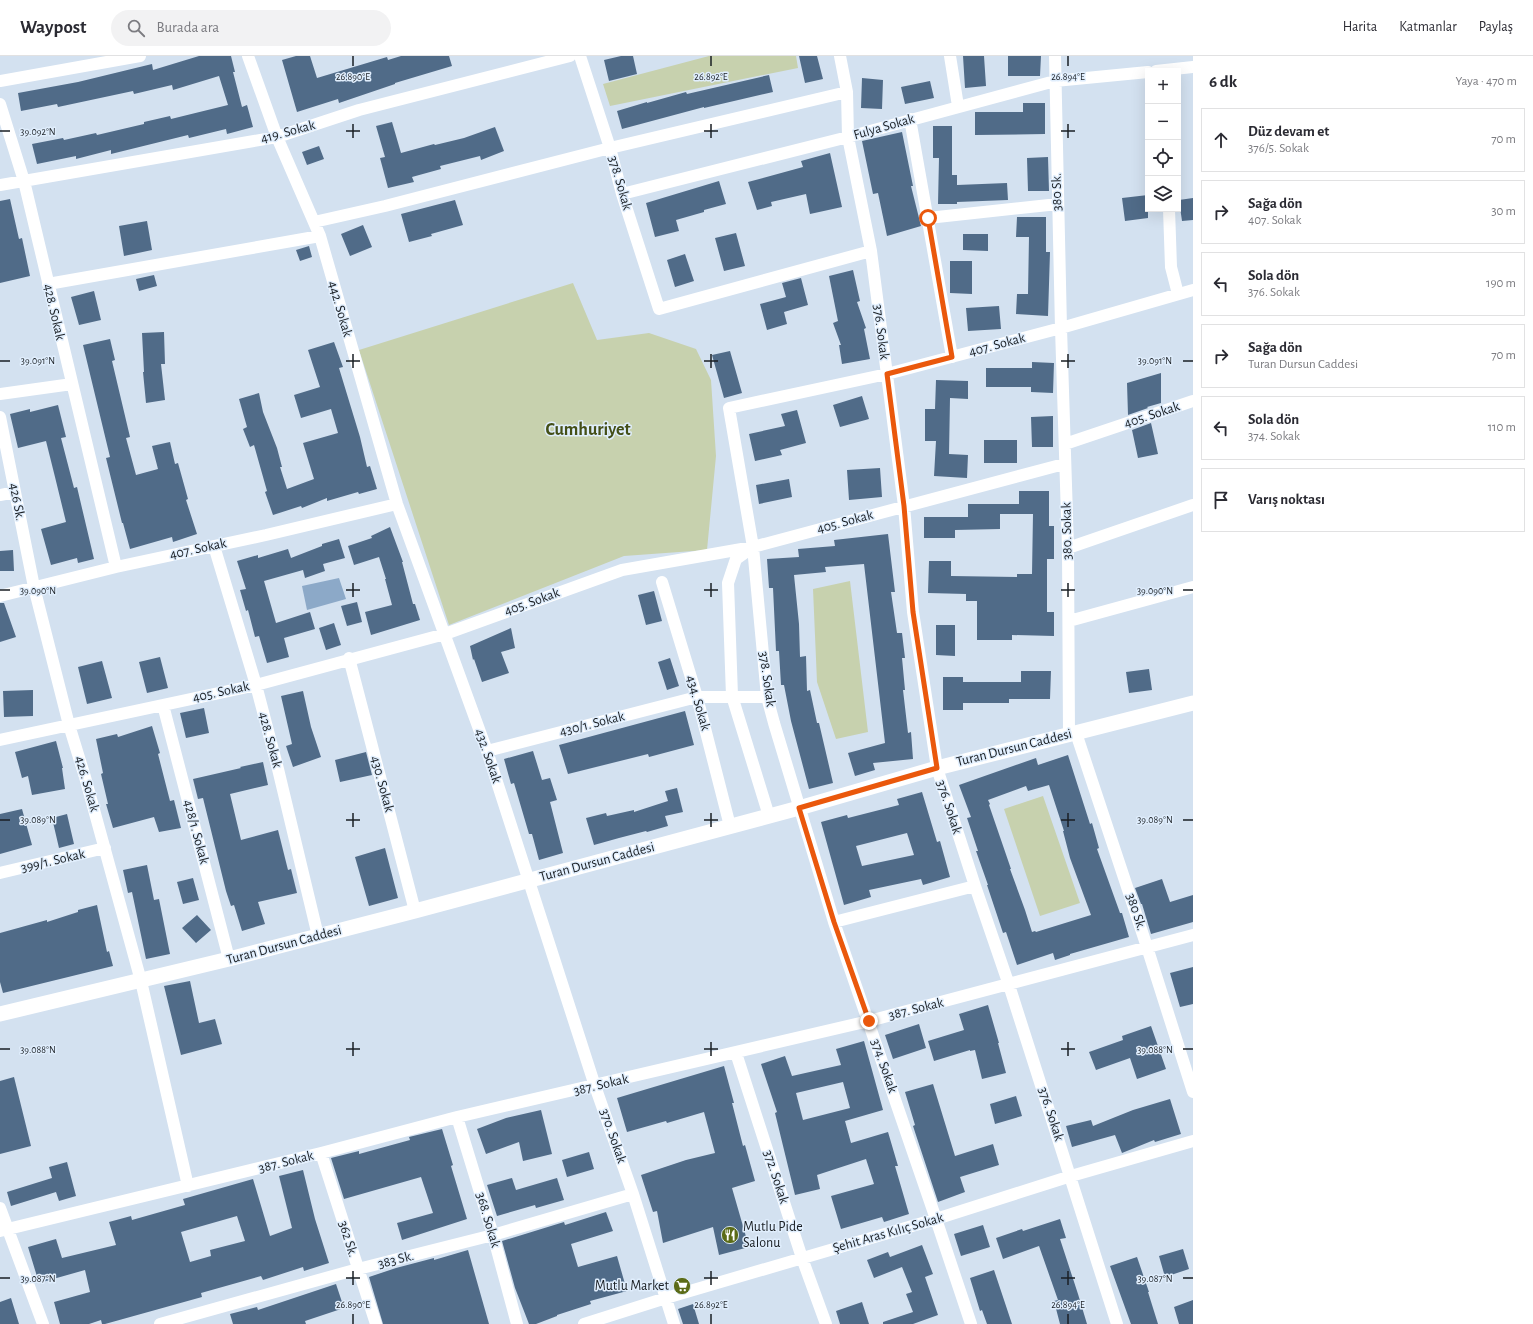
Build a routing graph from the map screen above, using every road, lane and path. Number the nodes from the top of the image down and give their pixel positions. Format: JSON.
{"nodes":[{"id":1,"x":140,"y":56,"type":"edge"},
{"id":2,"x":248,"y":56,"type":"edge"},
{"id":3,"x":570,"y":56,"type":"edge"},
{"id":4,"x":580,"y":56,"type":"edge"},
{"id":5,"x":840,"y":56,"type":"edge"},
{"id":6,"x":950,"y":56,"type":"edge"},
{"id":7,"x":1055,"y":56,"type":"edge"},
{"id":8,"x":1193,"y":67,"type":"edge"},
{"id":9,"x":1181,"y":68,"type":"edge"},
{"id":10,"x":1145,"y":72,"type":"edge"},
{"id":11,"x":0,"y":81,"type":"edge"},
{"id":12,"x":1055,"y":81,"type":"junction"},
{"id":13,"x":848,"y":92,"type":"junction"},
{"id":14,"x":0,"y":104,"type":"edge"},
{"id":15,"x":958,"y":106,"type":"junction"},
{"id":16,"x":910,"y":119,"type":"junction"},
{"id":17,"x":277,"y":137,"type":"junction"},
{"id":18,"x":848,"y":137,"type":"junction"},
{"id":19,"x":610,"y":148,"type":"junction"},
{"id":20,"x":24,"y":182,"type":"junction"},
{"id":21,"x":0,"y":185,"type":"edge"},
{"id":22,"x":622,"y":194,"type":"junction"},
{"id":23,"x":1058,"y":204,"type":"junction"},
{"id":24,"x":1169,"y":212,"type":"edge"},
{"id":25,"x":928,"y":218,"type":"junction"},
{"id":26,"x":314,"y":222,"type":"junction"},
{"id":27,"x":320,"y":236,"type":"junction"},
{"id":28,"x":870,"y":251,"type":"junction"},
{"id":29,"x":48,"y":284,"type":"junction"},
{"id":30,"x":1193,"y":290,"type":"edge"},
{"id":31,"x":1178,"y":294,"type":"junction"},
{"id":32,"x":1061,"y":328,"type":"junction"},
{"id":33,"x":952,"y":357,"type":"junction"},
{"id":34,"x":887,"y":374,"type":"junction"},
{"id":35,"x":72,"y":384,"type":"junction"},
{"id":36,"x":0,"y":394,"type":"edge"},
{"id":37,"x":1193,"y":401,"type":"edge"},
{"id":38,"x":729,"y":408,"type":"joint"},
{"id":39,"x":0,"y":417,"type":"edge"},
{"id":40,"x":1065,"y":444,"type":"junction"},
{"id":41,"x":1064,"y":464,"type":"junction"},
{"id":42,"x":16,"y":492,"type":"junction"},
{"id":43,"x":0,"y":495,"type":"edge"},
{"id":44,"x":397,"y":504,"type":"junction"},
{"id":45,"x":1193,"y":505,"type":"edge"},
{"id":46,"x":904,"y":506,"type":"junction"},
{"id":47,"x":214,"y":546,"type":"junction"},
{"id":48,"x":753,"y":547,"type":"junction"},
{"id":49,"x":1068,"y":548,"type":"junction"},
{"id":50,"x":116,"y":567,"type":"junction"},
{"id":51,"x":662,"y":582,"type":"dead end"},
{"id":52,"x":34,"y":587,"type":"junction"},
{"id":53,"x":1193,"y":587,"type":"edge"},
{"id":54,"x":0,"y":596,"type":"edge"},
{"id":55,"x":1069,"y":621,"type":"junction"},
{"id":56,"x":445,"y":634,"type":"junction"},
{"id":57,"x":349,"y":658,"type":"junction"},
{"id":58,"x":256,"y":684,"type":"junction"},
{"id":59,"x":732,"y":696,"type":"junction"},
{"id":60,"x":697,"y":697,"type":"junction"},
{"id":61,"x":767,"y":697,"type":"junction"},
{"id":62,"x":1193,"y":703,"type":"edge"},
{"id":63,"x":163,"y":705,"type":"junction"},
{"id":64,"x":69,"y":725,"type":"junction"},
{"id":65,"x":1072,"y":734,"type":"junction"},
{"id":66,"x":0,"y":740,"type":"edge"},
{"id":67,"x":487,"y":751,"type":"junction"},
{"id":68,"x":937,"y":768,"type":"junction"},
{"id":69,"x":799,"y":808,"type":"junction"},
{"id":70,"x":769,"y":816,"type":"junction"},
{"id":71,"x":730,"y":826,"type":"junction"},
{"id":72,"x":105,"y":848,"type":"junction"},
{"id":73,"x":0,"y":873,"type":"edge"},
{"id":74,"x":528,"y":880,"type":"junction"},
{"id":75,"x":975,"y":886,"type":"junction"},
{"id":76,"x":415,"y":911,"type":"junction"},
{"id":77,"x":834,"y":922,"type":"junction"},
{"id":78,"x":1193,"y":935,"type":"edge"},
{"id":79,"x":318,"y":936,"type":"junction"},
{"id":80,"x":1148,"y":947,"type":"junction"},
{"id":81,"x":230,"y":959,"type":"junction"},
{"id":82,"x":141,"y":981,"type":"junction"},
{"id":83,"x":1010,"y":985,"type":"junction"},
{"id":84,"x":0,"y":1014,"type":"edge"},
{"id":85,"x":869,"y":1021,"type":"junction"},
{"id":86,"x":736,"y":1053,"type":"junction"},
{"id":87,"x":595,"y":1086,"type":"junction"},
{"id":88,"x":1193,"y":1092,"type":"edge"},
{"id":89,"x":457,"y":1117,"type":"junction"},
{"id":90,"x":1193,"y":1141,"type":"edge"},
{"id":91,"x":321,"y":1153,"type":"junction"},
{"id":92,"x":1071,"y":1176,"type":"junction"},
{"id":93,"x":188,"y":1186,"type":"junction"},
{"id":94,"x":633,"y":1194,"type":"junction"},
{"id":95,"x":0,"y":1208,"type":"edge"},
{"id":96,"x":936,"y":1219,"type":"junction"},
{"id":97,"x":4,"y":1230,"type":"edge"},
{"id":98,"x":493,"y":1235,"type":"junction"},
{"id":99,"x":802,"y":1258,"type":"junction"},
{"id":100,"x":358,"y":1270,"type":"junction"},
{"id":101,"x":666,"y":1298,"type":"junction"},
{"id":102,"x":43,"y":1324,"type":"edge"},
{"id":103,"x":160,"y":1324,"type":"edge"},
{"id":104,"x":376,"y":1324,"type":"edge"},
{"id":105,"x":517,"y":1324,"type":"edge"},
{"id":106,"x":584,"y":1324,"type":"edge"},
{"id":107,"x":674,"y":1324,"type":"edge"},
{"id":108,"x":826,"y":1324,"type":"edge"},
{"id":109,"x":970,"y":1324,"type":"edge"},
{"id":110,"x":1117,"y":1324,"type":"edge"}],
"edges":[{"from":1,"to":11,"type":"street"},
{"from":2,"to":17,"type":"street","name":"442. Sokak"},
{"from":3,"to":17,"type":"street","name":"419. Sokak"},
{"from":4,"to":19,"type":"street","name":"378. Sokak"},
{"from":5,"to":13,"type":"street","name":"376. Sokak"},
{"from":6,"to":15,"type":"street"},
{"from":7,"to":12,"type":"street","name":"380 Sk."},
{"from":8,"to":9,"type":"street"},
{"from":10,"to":12,"type":"street","name":"Fulya Sokak"},
{"from":12,"to":15,"type":"street","name":"Fulya Sokak"},
{"from":12,"to":23,"type":"street","name":"380 Sk."},
{"from":13,"to":18,"type":"street","name":"376. Sokak"},
{"from":13,"to":19,"type":"street"},
{"from":14,"to":20,"type":"street","name":"428. Sokak"},
{"from":15,"to":16,"type":"street","name":"Fulya Sokak"},
{"from":16,"to":18,"type":"street","name":"Fulya Sokak"},
{"from":16,"to":25,"type":"street"},
{"from":17,"to":20,"type":"street","name":"419. Sokak"},
{"from":17,"to":26,"type":"street","name":"442. Sokak"},
{"from":18,"to":22,"type":"street","name":"Fulya Sokak"},
{"from":18,"to":28,"type":"street","name":"376. Sokak"},
{"from":19,"to":22,"type":"street","name":"378. Sokak"},
{"from":19,"to":26,"type":"street"},
{"from":20,"to":21,"type":"street","name":"419. Sokak"},
{"from":20,"to":29,"type":"street","name":"428. Sokak"},
{"from":22,"to":28,"type":"street","name":"378. Sokak"},
{"from":23,"to":25,"type":"street"},
{"from":23,"to":32,"type":"street","name":"380 Sk."},
{"from":24,"to":31,"type":"street"},
{"from":25,"to":33,"type":"street"},
{"from":26,"to":27,"type":"street","name":"442. Sokak"},
{"from":27,"to":29,"type":"street"},
{"from":27,"to":44,"type":"street","name":"442. Sokak"},
{"from":28,"to":34,"type":"street","name":"376. Sokak"},
{"from":29,"to":35,"type":"street","name":"428. Sokak"},
{"from":30,"to":31,"type":"street","name":"407. Sokak"},
{"from":31,"to":32,"type":"street","name":"407. Sokak"},
{"from":32,"to":33,"type":"street","name":"407. Sokak"},
{"from":32,"to":40,"type":"street","name":"380. Sokak"},
{"from":33,"to":34,"type":"street","name":"407. Sokak"},
{"from":34,"to":38,"type":"street","name":"407. Sokak"},
{"from":34,"to":46,"type":"street","name":"376. Sokak"},
{"from":35,"to":36,"type":"street"},
{"from":35,"to":50,"type":"street","name":"428. Sokak"},
{"from":37,"to":40,"type":"street","name":"405. Sokak"},
{"from":38,"to":48,"type":"street","name":"378. Sokak"},
{"from":39,"to":42,"type":"street","name":"426 Sk."},
{"from":40,"to":41,"type":"street","name":"380. Sokak"},
{"from":41,"to":46,"type":"street","name":"405. Sokak"},
{"from":41,"to":49,"type":"street","name":"380. Sokak"},
{"from":42,"to":43,"type":"street"},
{"from":42,"to":52,"type":"street","name":"426 Sk."},
{"from":44,"to":47,"type":"street","name":"407. Sokak"},
{"from":44,"to":56,"type":"street","name":"442. Sokak"},
{"from":45,"to":49,"type":"street"},
{"from":46,"to":48,"type":"street","name":"405. Sokak"},
{"from":46,"to":68,"type":"street","name":"376. Sokak"},
{"from":47,"to":50,"type":"street","name":"407. Sokak"},
{"from":47,"to":58,"type":"street","name":"428. Sokak"},
{"from":48,"to":56,"type":"street","name":"405. Sokak"},
{"from":48,"to":59,"type":"street"},
{"from":48,"to":61,"type":"street","name":"378. Sokak"},
{"from":49,"to":55,"type":"street","name":"380. Sokak"},
{"from":50,"to":52,"type":"street","name":"407. Sokak"},
{"from":51,"to":60,"type":"street","name":"434. Sokak"},
{"from":52,"to":54,"type":"street","name":"407. Sokak"},
{"from":52,"to":64,"type":"street","name":"426. Sokak"},
{"from":53,"to":55,"type":"street"},
{"from":55,"to":65,"type":"street","name":"380. Sokak"},
{"from":56,"to":57,"type":"street","name":"405. Sokak"},
{"from":56,"to":67,"type":"street","name":"432. Sokak"},
{"from":57,"to":58,"type":"street","name":"405. Sokak"},
{"from":57,"to":76,"type":"street","name":"430. Sokak"},
{"from":58,"to":63,"type":"street","name":"405. Sokak"},
{"from":58,"to":79,"type":"street","name":"428. Sokak"},
{"from":59,"to":60,"type":"street","name":"430/1. Sokak"},
{"from":59,"to":61,"type":"street","name":"430/1. Sokak"},
{"from":59,"to":70,"type":"street"},
{"from":60,"to":67,"type":"street","name":"430/1. Sokak"},
{"from":60,"to":71,"type":"street","name":"434. Sokak"},
{"from":61,"to":69,"type":"street","name":"378. Sokak"},
{"from":62,"to":65,"type":"street","name":"Turan Dursun Caddesi"},
{"from":63,"to":64,"type":"street","name":"405. Sokak"},
{"from":63,"to":81,"type":"street","name":"428/1. Sokak"},
{"from":64,"to":66,"type":"street","name":"405. Sokak"},
{"from":64,"to":72,"type":"street","name":"426. Sokak"},
{"from":65,"to":68,"type":"street","name":"Turan Dursun Caddesi"},
{"from":65,"to":80,"type":"street","name":"380 Sk."},
{"from":67,"to":74,"type":"street","name":"432. Sokak"},
{"from":68,"to":69,"type":"street","name":"Turan Dursun Caddesi"},
{"from":68,"to":75,"type":"street","name":"376. Sokak"},
{"from":69,"to":70,"type":"street","name":"Turan Dursun Caddesi"},
{"from":69,"to":77,"type":"street","name":"374. Sokak"},
{"from":70,"to":71,"type":"street","name":"Turan Dursun Caddesi"},
{"from":71,"to":74,"type":"street","name":"Turan Dursun Caddesi"},
{"from":72,"to":73,"type":"street","name":"399/1. Sokak"},
{"from":72,"to":82,"type":"street","name":"426. Sokak"},
{"from":74,"to":76,"type":"street","name":"Turan Dursun Caddesi"},
{"from":74,"to":87,"type":"street","name":"370. Sokak"},
{"from":75,"to":77,"type":"street"},
{"from":75,"to":83,"type":"street","name":"376. Sokak"},
{"from":76,"to":79,"type":"street","name":"Turan Dursun Caddesi"},
{"from":77,"to":85,"type":"street","name":"374. Sokak"},
{"from":78,"to":80,"type":"street","name":"387. Sokak"},
{"from":79,"to":81,"type":"street","name":"Turan Dursun Caddesi"},
{"from":80,"to":83,"type":"street","name":"387. Sokak"},
{"from":80,"to":88,"type":"street","name":"380 Sk."},
{"from":81,"to":82,"type":"street","name":"Turan Dursun Caddesi"},
{"from":82,"to":84,"type":"street","name":"Turan Dursun Caddesi"},
{"from":82,"to":93,"type":"street","name":"426. Sokak"},
{"from":83,"to":85,"type":"street","name":"387. Sokak"},
{"from":83,"to":92,"type":"street","name":"376. Sokak"},
{"from":85,"to":86,"type":"street","name":"387. Sokak"},
{"from":85,"to":96,"type":"street","name":"374. Sokak"},
{"from":86,"to":87,"type":"street","name":"387. Sokak"},
{"from":86,"to":99,"type":"street","name":"372. Sokak"},
{"from":87,"to":89,"type":"street","name":"387. Sokak"},
{"from":87,"to":94,"type":"street","name":"370. Sokak"},
{"from":89,"to":91,"type":"street","name":"387. Sokak"},
{"from":89,"to":98,"type":"street","name":"368. Sokak"},
{"from":90,"to":92,"type":"street","name":"Şehit Aras Kılıç Sokak"},
{"from":91,"to":93,"type":"street","name":"387. Sokak"},
{"from":91,"to":100,"type":"street","name":"362 Sk."},
{"from":92,"to":96,"type":"street","name":"Şehit Aras Kılıç Sokak"},
{"from":92,"to":110,"type":"street","name":"376. Sokak"},
{"from":93,"to":97,"type":"street","name":"387. Sokak"},
{"from":94,"to":98,"type":"street","name":"383 Sk."},
{"from":94,"to":101,"type":"street","name":"370. Sokak"},
{"from":95,"to":97,"type":"street"},
{"from":96,"to":99,"type":"street","name":"Şehit Aras Kılıç Sokak"},
{"from":96,"to":109,"type":"street","name":"374. Sokak"},
{"from":97,"to":102,"type":"street"},
{"from":98,"to":100,"type":"street","name":"383 Sk."},
{"from":98,"to":105,"type":"street","name":"368. Sokak"},
{"from":99,"to":101,"type":"street","name":"Şehit Aras Kılıç Sokak"},
{"from":99,"to":108,"type":"street","name":"372. Sokak"},
{"from":100,"to":103,"type":"street","name":"383 Sk."},
{"from":100,"to":104,"type":"street","name":"362 Sk."},
{"from":101,"to":106,"type":"street","name":"Şehit Aras Kılıç Sokak"},
{"from":101,"to":107,"type":"street","name":"370. Sokak"}]}
